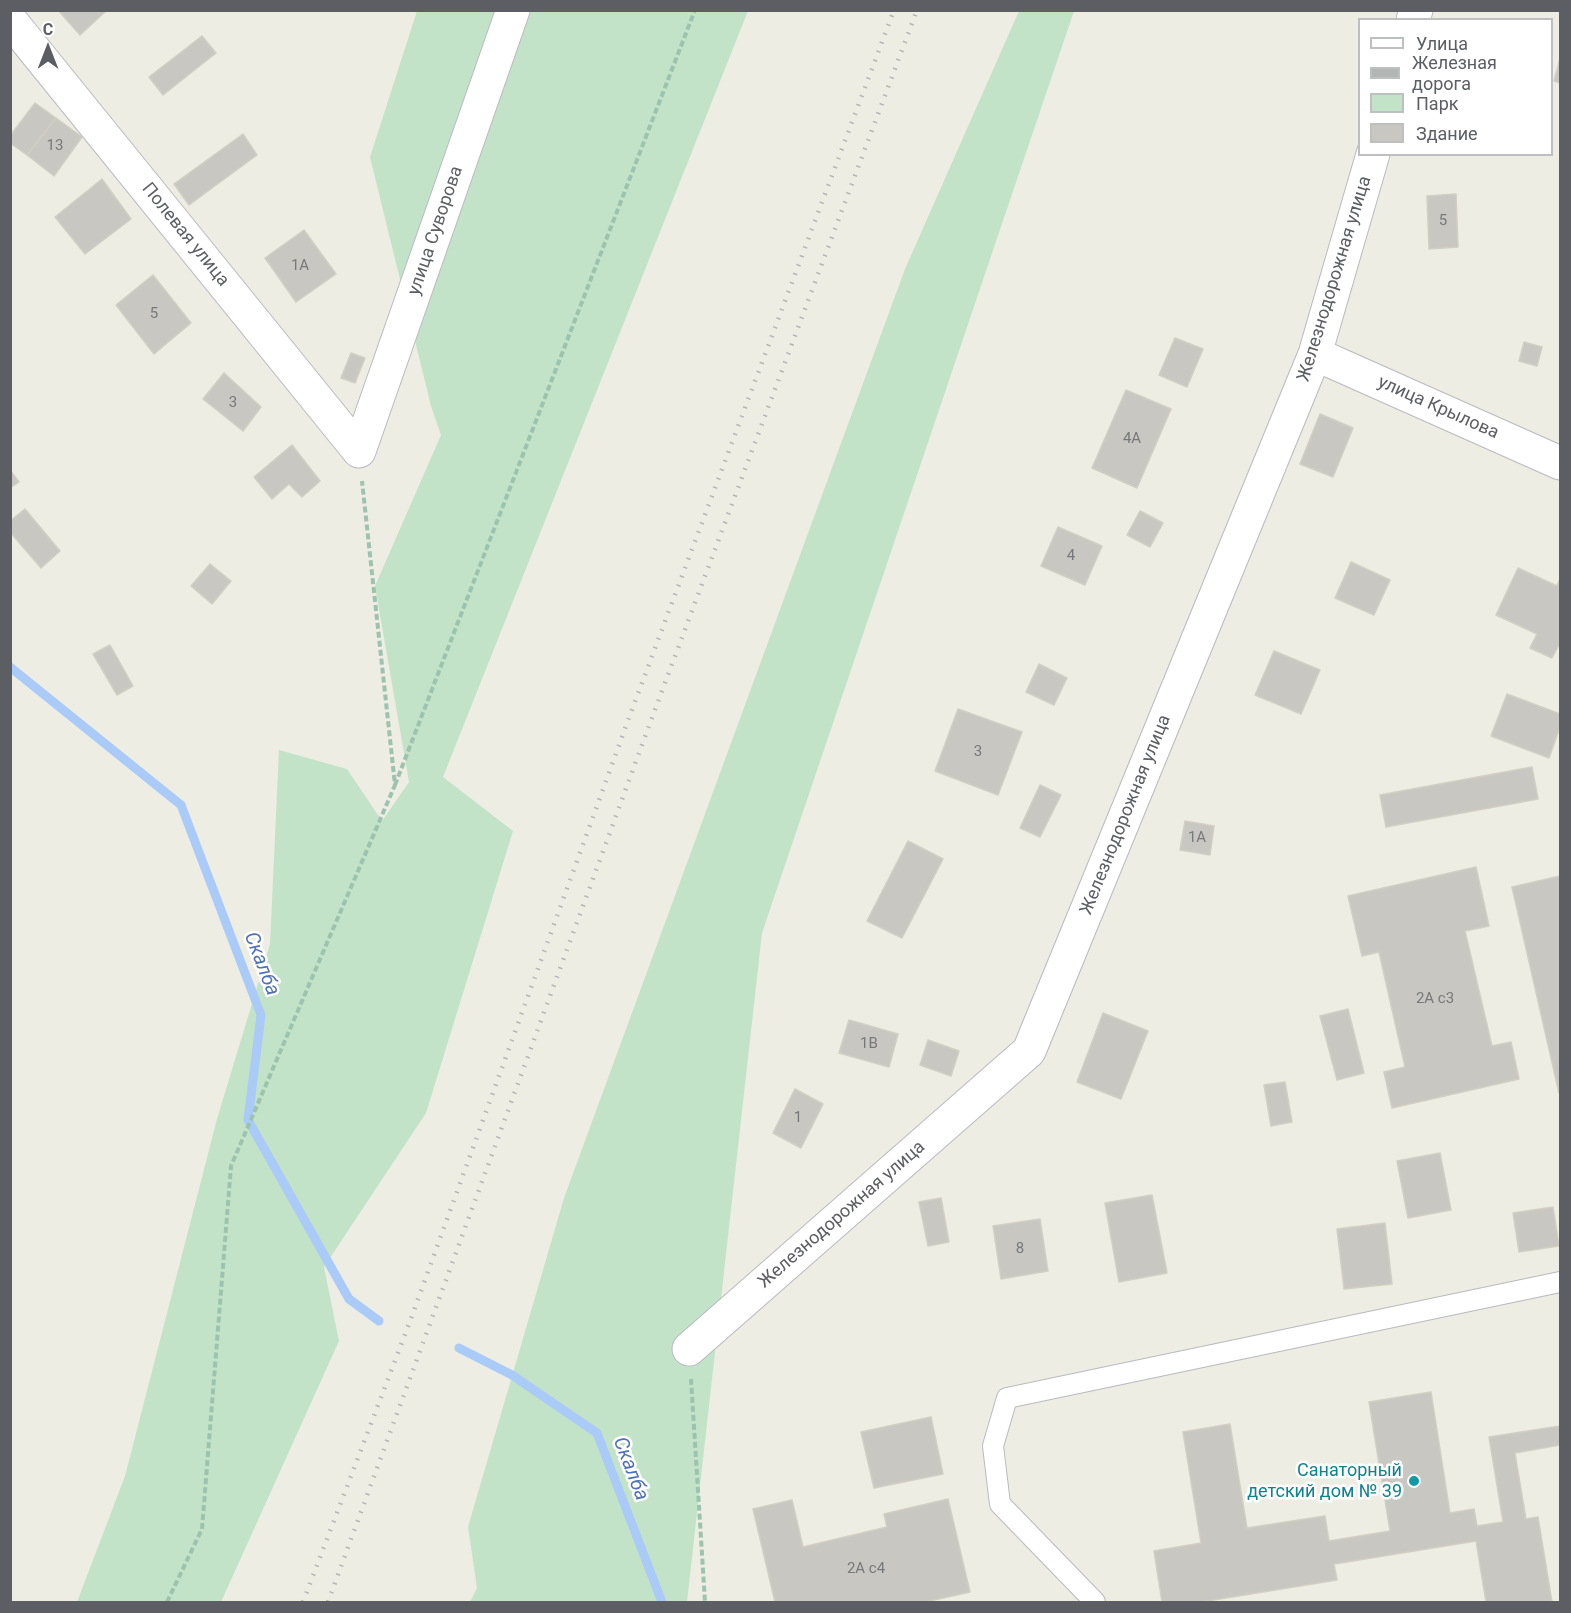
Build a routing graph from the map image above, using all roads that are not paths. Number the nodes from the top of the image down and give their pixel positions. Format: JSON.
{"nodes":[{"id":1,"x":513,"y":10,"type":"edge"},
{"id":2,"x":10,"y":20,"type":"edge"},
{"id":3,"x":1372,"y":156,"type":"edge"},
{"id":4,"x":1315,"y":354,"type":"junction"},
{"id":5,"x":359,"y":451,"type":"joint"},
{"id":6,"x":1560,"y":463,"type":"edge"},
{"id":7,"x":1560,"y":1282,"type":"edge"},
{"id":8,"x":689,"y":1349,"type":"road end"},
{"id":9,"x":1095,"y":1602,"type":"edge"}],
"edges":[{"from":1,"to":5,"type":"street","name":"улица Суворова"},
{"from":2,"to":5,"type":"street","name":"Полевая улица"},
{"from":3,"to":4,"type":"street","name":"Железнодорожная улица"},
{"from":4,"to":6,"type":"street","name":"улица Крылова"},
{"from":4,"to":8,"type":"street","name":"Железнодорожная улица"},
{"from":7,"to":9,"type":"lane"}]}
